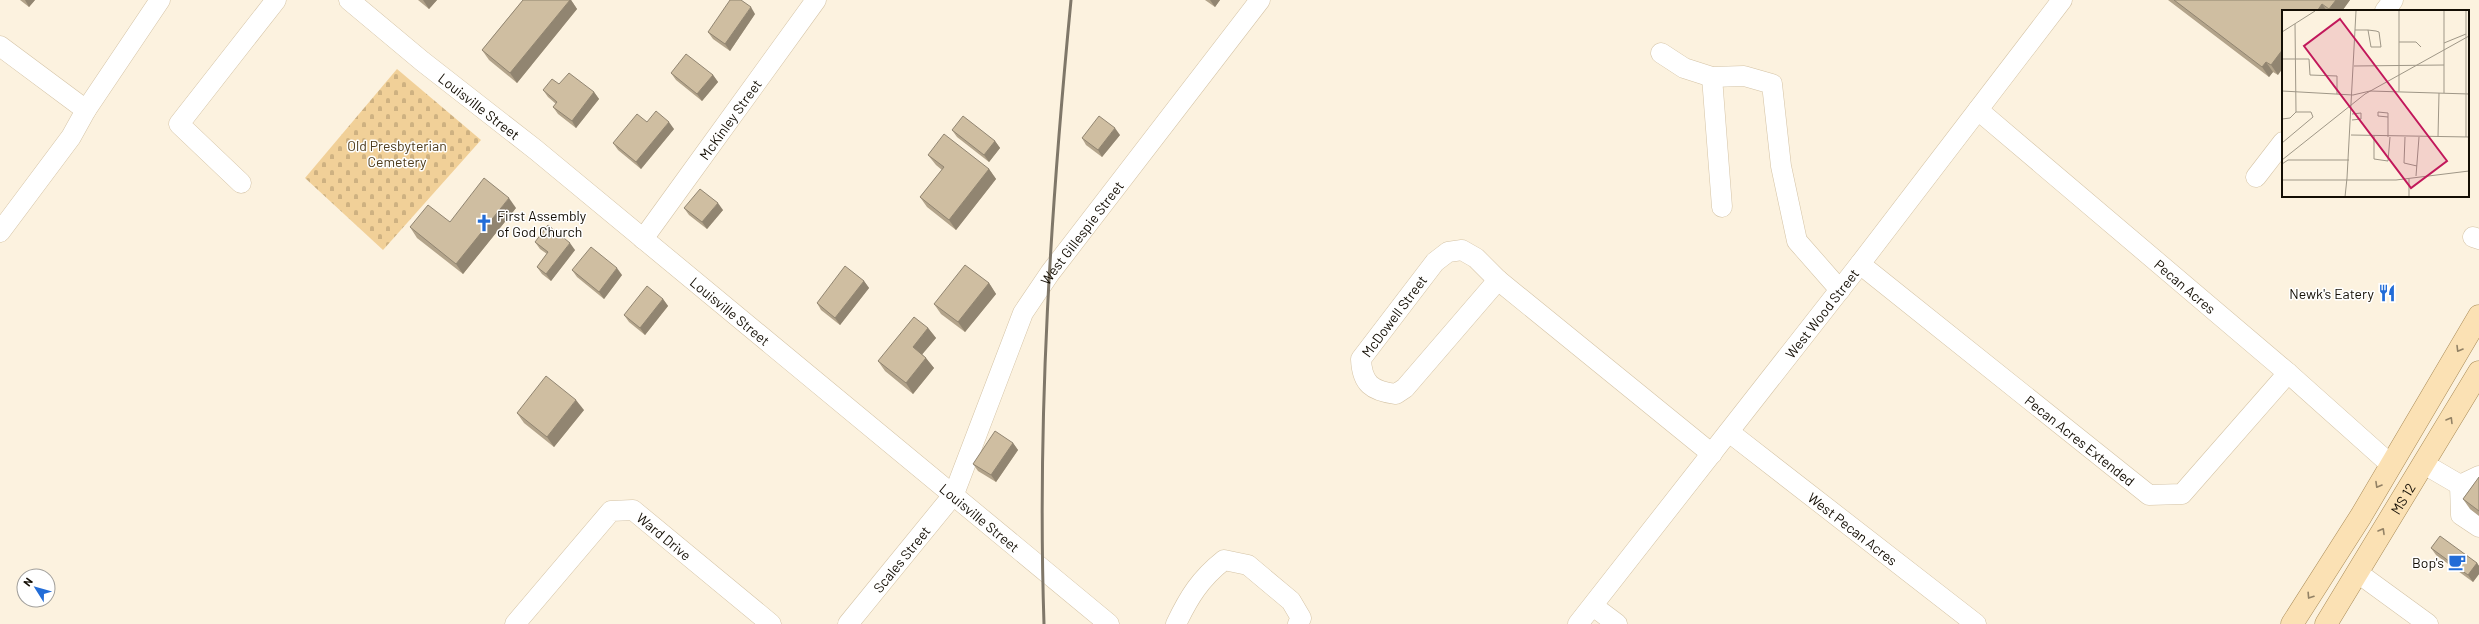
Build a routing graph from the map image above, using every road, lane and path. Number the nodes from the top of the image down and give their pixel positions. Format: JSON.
{"nodes":[{"id":1,"x":160,"y":0,"type":"edge"},
{"id":2,"x":276,"y":0,"type":"edge"},
{"id":3,"x":349,"y":0,"type":"edge"},
{"id":4,"x":816,"y":0,"type":"edge"},
{"id":5,"x":1260,"y":0,"type":"edge"},
{"id":6,"x":2062,"y":0,"type":"edge"},
{"id":7,"x":2393,"y":0,"type":"edge"},
{"id":8,"x":2386,"y":10,"type":"edge"},
{"id":9,"x":0,"y":46,"type":"edge"},
{"id":10,"x":1661,"y":53,"type":"dead end"},
{"id":11,"x":1712,"y":77,"type":"junction"},
{"id":12,"x":86,"y":110,"type":"junction"},
{"id":13,"x":1978,"y":110,"type":"junction"},
{"id":14,"x":2282,"y":143,"type":"edge"},
{"id":15,"x":2256,"y":177,"type":"dead end"},
{"id":16,"x":241,"y":183,"type":"dead end"},
{"id":17,"x":1722,"y":207,"type":"dead end"},
{"id":18,"x":0,"y":232,"type":"edge"},
{"id":19,"x":643,"y":239,"type":"junction"},
{"id":20,"x":1860,"y":264,"type":"junction"},
{"id":21,"x":1498,"y":280,"type":"junction"},
{"id":22,"x":1840,"y":290,"type":"junction"},
{"id":23,"x":2479,"y":316,"type":"edge"},
{"id":24,"x":2479,"y":372,"type":"edge"},
{"id":25,"x":2288,"y":373,"type":"junction"},
{"id":26,"x":1729,"y":432,"type":"junction"},
{"id":27,"x":1712,"y":454,"type":"junction"},
{"id":28,"x":2390,"y":464,"type":"junction"},
{"id":29,"x":2424,"y":464,"type":"junction"},
{"id":30,"x":2479,"y":476,"type":"edge"},
{"id":31,"x":2460,"y":485,"type":"junction"},
{"id":32,"x":954,"y":494,"type":"junction"},
{"id":33,"x":2361,"y":516,"type":"junction"},
{"id":34,"x":2479,"y":527,"type":"edge"},
{"id":35,"x":2358,"y":573,"type":"junction"},
{"id":36,"x":1594,"y":606,"type":"junction"},
{"id":37,"x":515,"y":624,"type":"edge"},
{"id":38,"x":771,"y":624,"type":"edge"},
{"id":39,"x":848,"y":624,"type":"edge"},
{"id":40,"x":1109,"y":624,"type":"edge"},
{"id":41,"x":1176,"y":624,"type":"edge"},
{"id":42,"x":1298,"y":624,"type":"edge"},
{"id":43,"x":1578,"y":624,"type":"edge"},
{"id":44,"x":1617,"y":624,"type":"edge"},
{"id":45,"x":1976,"y":624,"type":"edge"},
{"id":46,"x":2292,"y":624,"type":"edge"},
{"id":47,"x":2326,"y":624,"type":"edge"},
{"id":48,"x":2428,"y":624,"type":"edge"}],
"edges":[{"from":1,"to":12,"type":"street"},
{"from":2,"to":16,"type":"street"},
{"from":3,"to":19,"type":"street","name":"Louisville Street"},
{"from":4,"to":19,"type":"street","name":"McKinley Street"},
{"from":5,"to":32,"type":"street","name":"West Gillespie Street"},
{"from":6,"to":13,"type":"street","name":"West Wood Street"},
{"from":7,"to":8,"type":"street"},
{"from":9,"to":12,"type":"street"},
{"from":10,"to":11,"type":"street"},
{"from":11,"to":17,"type":"street"},
{"from":11,"to":22,"type":"street"},
{"from":12,"to":18,"type":"street"},
{"from":13,"to":20,"type":"street","name":"West Wood Street"},
{"from":13,"to":25,"type":"street","name":"Pecan Acres"},
{"from":14,"to":15,"type":"street"},
{"from":19,"to":32,"type":"street","name":"Louisville Street"},
{"from":20,"to":22,"type":"street","name":"West Wood Street"},
{"from":20,"to":25,"type":"street","name":"Pecan Acres Extended"},
{"from":21,"to":21,"type":"street","name":"McDowell Street"},
{"from":21,"to":27,"type":"street","name":"McDowell Street"},
{"from":22,"to":26,"type":"street","name":"West Wood Street"},
{"from":23,"to":28,"type":"main road","number":"MS 12","one_way":true},
{"from":29,"to":24,"type":"main road","name":"MS 12","number":"MS 12","one_way":true},
{"from":25,"to":28,"type":"street","name":"Pecan Acres"},
{"from":26,"to":27,"type":"street","name":"West Wood Street"},
{"from":26,"to":45,"type":"street","name":"West Pecan Acres"},
{"from":27,"to":36,"type":"street","name":"West Wood Street"},
{"from":28,"to":33,"type":"main road","number":"MS 12","one_way":true},
{"from":29,"to":31,"type":"street"},
{"from":35,"to":29,"type":"main road","name":"MS 12","number":"MS 12","one_way":true},
{"from":30,"to":31,"type":"street"},
{"from":31,"to":34,"type":"street"},
{"from":32,"to":39,"type":"street","name":"Scales Street"},
{"from":32,"to":40,"type":"street","name":"Louisville Street"},
{"from":33,"to":35,"type":"main road"},
{"from":33,"to":46,"type":"main road","number":"MS 12","one_way":true},
{"from":35,"to":47,"type":"main road","name":"MS 12","number":"MS 12"},
{"from":35,"to":48,"type":"street"},
{"from":36,"to":43,"type":"street","name":"West Wood Street"},
{"from":36,"to":44,"type":"street"},
{"from":37,"to":38,"type":"street","name":"Ward Drive"},
{"from":41,"to":42,"type":"street"}]}
